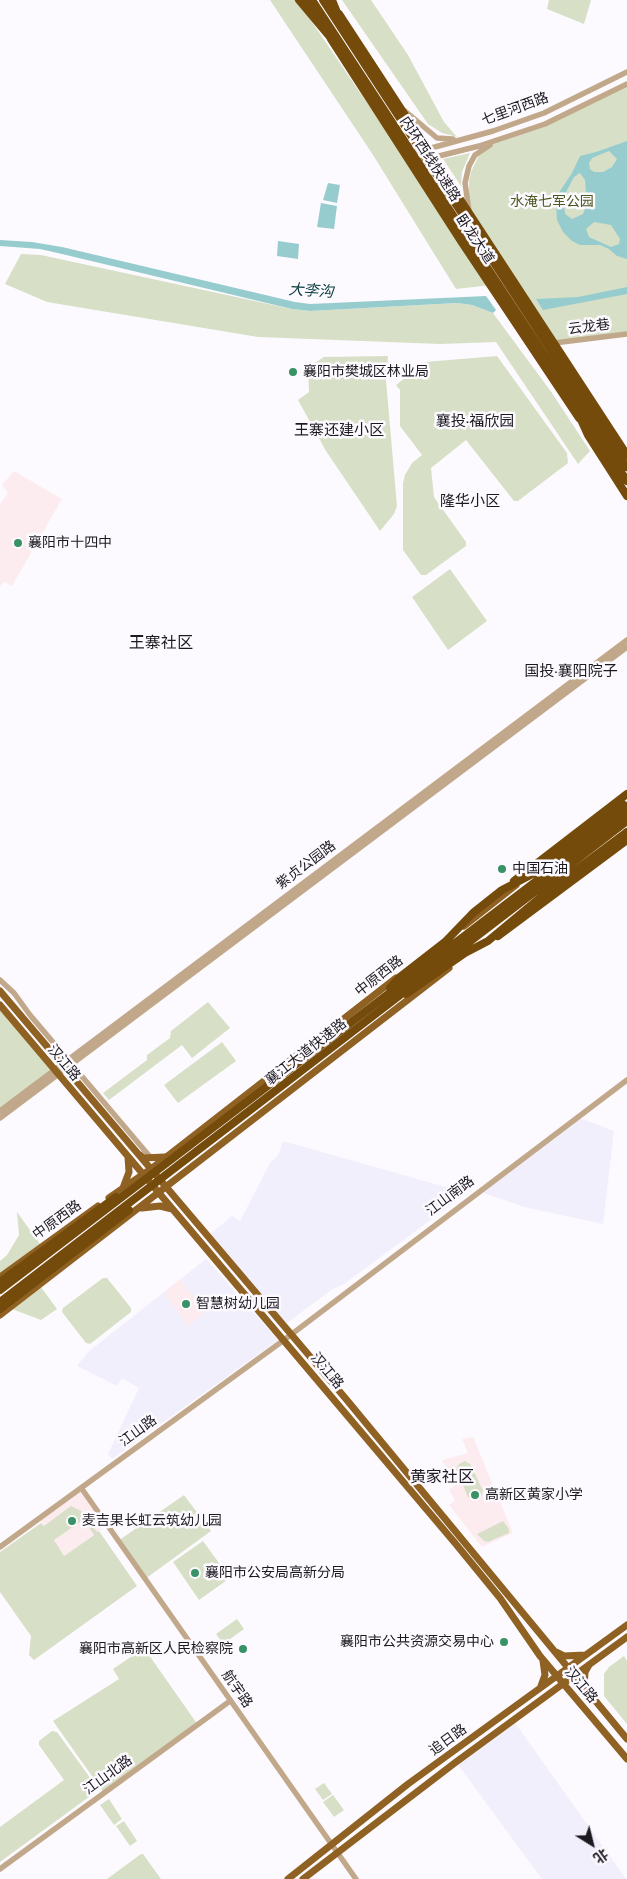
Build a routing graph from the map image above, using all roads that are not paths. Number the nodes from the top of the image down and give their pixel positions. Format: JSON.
{"nodes":[{"id":1,"x":300,"y":0,"type":"edge"},
{"id":2,"x":305,"y":0,"type":"edge"},
{"id":3,"x":312,"y":0,"type":"edge"},
{"id":4,"x":322,"y":0,"type":"edge"},
{"id":5,"x":331,"y":0,"type":"edge"},
{"id":6,"x":346,"y":36,"type":"junction"},
{"id":7,"x":357,"y":70,"type":"junction"},
{"id":8,"x":627,"y":72,"type":"edge"},
{"id":9,"x":627,"y":84,"type":"edge"},
{"id":10,"x":402,"y":109,"type":"junction"},
{"id":11,"x":475,"y":136,"type":"junction"},
{"id":12,"x":495,"y":142,"type":"junction"},
{"id":13,"x":428,"y":148,"type":"junction"},
{"id":14,"x":406,"y":155,"type":"junction"},
{"id":15,"x":434,"y":158,"type":"junction"},
{"id":16,"x":410,"y":163,"type":"junction"},
{"id":17,"x":470,"y":213,"type":"junction"},
{"id":18,"x":627,"y":334,"type":"edge"},
{"id":19,"x":554,"y":343,"type":"junction"},
{"id":20,"x":570,"y":387,"type":"junction"},
{"id":21,"x":627,"y":457,"type":"edge"},
{"id":22,"x":627,"y":467,"type":"edge"},
{"id":23,"x":627,"y":481,"type":"edge"},
{"id":24,"x":627,"y":491,"type":"edge"},
{"id":25,"x":627,"y":496,"type":"edge"},
{"id":26,"x":627,"y":640,"type":"edge"},
{"id":27,"x":627,"y":647,"type":"edge"},
{"id":28,"x":627,"y":794,"type":"edge"},
{"id":29,"x":626,"y":805,"type":"edge"},
{"id":30,"x":627,"y":821,"type":"edge"},
{"id":31,"x":627,"y":832,"type":"edge"},
{"id":32,"x":627,"y":839,"type":"edge"},
{"id":33,"x":502,"y":890,"type":"junction"},
{"id":34,"x":488,"y":941,"type":"junction"},
{"id":35,"x":0,"y":980,"type":"edge"},
{"id":36,"x":0,"y":991,"type":"edge"},
{"id":37,"x":383,"y":998,"type":"junction"},
{"id":38,"x":391,"y":1002,"type":"junction"},
{"id":39,"x":0,"y":1005,"type":"edge"},
{"id":40,"x":66,"y":1064,"type":"junction"},
{"id":41,"x":55,"y":1073,"type":"junction"},
{"id":42,"x":627,"y":1080,"type":"edge"},
{"id":43,"x":0,"y":1111,"type":"edge"},
{"id":44,"x":0,"y":1118,"type":"edge"},
{"id":45,"x":136,"y":1151,"type":"junction"},
{"id":46,"x":128,"y":1157,"type":"junction"},
{"id":47,"x":166,"y":1157,"type":"junction"},
{"id":48,"x":151,"y":1158,"type":"junction"},
{"id":49,"x":182,"y":1158,"type":"junction"},
{"id":50,"x":151,"y":1169,"type":"junction"},
{"id":51,"x":143,"y":1174,"type":"junction"},
{"id":52,"x":179,"y":1176,"type":"junction"},
{"id":53,"x":165,"y":1187,"type":"junction"},
{"id":54,"x":121,"y":1190,"type":"junction"},
{"id":55,"x":158,"y":1192,"type":"junction"},
{"id":56,"x":177,"y":1207,"type":"junction"},
{"id":57,"x":137,"y":1210,"type":"junction"},
{"id":58,"x":0,"y":1277,"type":"edge"},
{"id":59,"x":0,"y":1282,"type":"edge"},
{"id":60,"x":0,"y":1290,"type":"edge"},
{"id":61,"x":0,"y":1302,"type":"edge"},
{"id":62,"x":0,"y":1309,"type":"edge"},
{"id":63,"x":0,"y":1315,"type":"edge"},
{"id":64,"x":290,"y":1334,"type":"junction"},
{"id":65,"x":284,"y":1340,"type":"junction"},
{"id":66,"x":82,"y":1489,"type":"junction"},
{"id":67,"x":0,"y":1547,"type":"edge"},
{"id":68,"x":627,"y":1625,"type":"edge"},
{"id":69,"x":627,"y":1637,"type":"edge"},
{"id":70,"x":552,"y":1650,"type":"junction"},
{"id":71,"x":585,"y":1655,"type":"junction"},
{"id":72,"x":540,"y":1656,"type":"junction"},
{"id":73,"x":591,"y":1663,"type":"junction"},
{"id":74,"x":567,"y":1668,"type":"junction"},
{"id":75,"x":557,"y":1676,"type":"junction"},
{"id":76,"x":574,"y":1676,"type":"junction"},
{"id":77,"x":563,"y":1683,"type":"junction"},
{"id":78,"x":540,"y":1688,"type":"junction"},
{"id":79,"x":584,"y":1688,"type":"junction"},
{"id":80,"x":548,"y":1694,"type":"junction"},
{"id":81,"x":574,"y":1696,"type":"junction"},
{"id":82,"x":230,"y":1701,"type":"junction"},
{"id":83,"x":627,"y":1739,"type":"edge"},
{"id":84,"x":627,"y":1759,"type":"edge"},
{"id":85,"x":332,"y":1845,"type":"junction"},
{"id":86,"x":338,"y":1853,"type":"junction"},
{"id":87,"x":0,"y":1869,"type":"edge"},
{"id":88,"x":288,"y":1879,"type":"edge"},
{"id":89,"x":303,"y":1879,"type":"edge"},
{"id":90,"x":356,"y":1879,"type":"edge"}],
"edges":[{"from":1,"to":7,"type":"highway","bridge":true},
{"from":2,"to":14,"type":"highway","name":"卧龙大道"},
{"from":3,"to":7,"type":"highway","name":"内环西线快速路","bridge":true},
{"from":4,"to":6,"type":"highway","name":"内环西线快速路","bridge":true},
{"from":5,"to":6,"type":"highway","bridge":true},
{"from":5,"to":10,"type":"highway","name":"卧龙大道"},
{"from":6,"to":20,"type":"highway","name":"内环西线快速路","bridge":true},
{"from":7,"to":20,"type":"highway","name":"内环西线快速路","bridge":true},
{"from":8,"to":11,"type":"street","name":"七里河西路"},
{"from":9,"to":12,"type":"street","name":"七里河西路"},
{"from":10,"to":11,"type":"street"},
{"from":10,"to":13,"type":"highway","name":"卧龙大道"},
{"from":11,"to":13,"type":"street","name":"七里河西路"},
{"from":12,"to":15,"type":"street","name":"七里河西路"},
{"from":12,"to":17,"type":"street"},
{"from":13,"to":14,"type":"street","name":"七里河西路"},
{"from":13,"to":15,"type":"highway","name":"卧龙大道"},
{"from":14,"to":16,"type":"highway","name":"卧龙大道"},
{"from":15,"to":16,"type":"street","name":"七里河西路"},
{"from":15,"to":17,"type":"highway","name":"卧龙大道"},
{"from":16,"to":24,"type":"highway","name":"卧龙大道"},
{"from":17,"to":19,"type":"highway","name":"卧龙大道"},
{"from":18,"to":19,"type":"street","name":"云龙巷"},
{"from":19,"to":21,"type":"highway","name":"卧龙大道"},
{"from":20,"to":21,"type":"highway","bridge":true},
{"from":20,"to":22,"type":"highway","name":"内环西线快速路","bridge":true},
{"from":20,"to":23,"type":"highway","name":"内环西线快速路","bridge":true},
{"from":20,"to":25,"type":"highway","bridge":true},
{"from":26,"to":40,"type":"street","name":"紫贞公园路"},
{"from":27,"to":40,"type":"street","name":"紫贞公园路"},
{"from":28,"to":33,"type":"highway","bridge":true},
{"from":29,"to":33,"type":"highway","bridge":true},
{"from":29,"to":37,"type":"highway","name":"襄江大道快速路","bridge":true},
{"from":29,"to":47,"type":"main road","name":"中原西路"},
{"from":30,"to":38,"type":"highway","name":"襄江大道快速路","bridge":true},
{"from":31,"to":34,"type":"highway","bridge":true},
{"from":32,"to":34,"type":"highway","bridge":true},
{"from":32,"to":52,"type":"main road"},
{"from":33,"to":37,"type":"highway","bridge":true},
{"from":34,"to":38,"type":"highway","bridge":true},
{"from":35,"to":40,"type":"street"},
{"from":36,"to":40,"type":"main road","name":"汉江路"},
{"from":37,"to":49,"type":"highway","name":"襄江大道快速路","bridge":true},
{"from":38,"to":49,"type":"highway","name":"襄江大道快速路","bridge":true},
{"from":39,"to":41,"type":"main road","name":"汉江路"},
{"from":40,"to":41,"type":"street","name":"紫贞公园路"},
{"from":40,"to":45,"type":"main road","name":"汉江路"},
{"from":40,"to":48,"type":"street"},
{"from":41,"to":43,"type":"street","name":"紫贞公园路"},
{"from":41,"to":44,"type":"street","name":"紫贞公园路"},
{"from":41,"to":46,"type":"main road","name":"汉江路"},
{"from":42,"to":64,"type":"street","name":"江山南路"},
{"from":45,"to":48,"type":"main road"},
{"from":45,"to":50,"type":"main road","name":"汉江路"},
{"from":46,"to":51,"type":"main road","name":"汉江路"},
{"from":46,"to":54,"type":"main road"},
{"from":47,"to":48,"type":"main road"},
{"from":47,"to":50,"type":"main road","name":"中原西路"},
{"from":49,"to":59,"type":"highway","bridge":true},
{"from":49,"to":60,"type":"highway","name":"襄江大道快速路","bridge":true},
{"from":49,"to":61,"type":"highway","name":"襄江大道快速路","bridge":true},
{"from":49,"to":62,"type":"highway","bridge":true},
{"from":50,"to":51,"type":"main road","name":"中原西路"},
{"from":50,"to":53,"type":"main road","name":"汉江路"},
{"from":51,"to":54,"type":"main road","name":"中原西路"},
{"from":51,"to":55,"type":"main road","name":"汉江路"},
{"from":52,"to":53,"type":"main road"},
{"from":52,"to":56,"type":"main road"},
{"from":53,"to":55,"type":"main road"},
{"from":53,"to":56,"type":"main road","name":"汉江路"},
{"from":54,"to":58,"type":"main road","name":"中原西路"},
{"from":55,"to":56,"type":"main road","name":"汉江路"},
{"from":55,"to":57,"type":"main road"},
{"from":56,"to":57,"type":"main road"},
{"from":56,"to":64,"type":"main road","name":"汉江路"},
{"from":56,"to":65,"type":"main road","name":"汉江路"},
{"from":57,"to":63,"type":"main road"},
{"from":64,"to":65,"type":"street","name":"江山路"},
{"from":64,"to":70,"type":"main road","name":"汉江路"},
{"from":65,"to":66,"type":"street","name":"江山路"},
{"from":65,"to":72,"type":"main road","name":"汉江路"},
{"from":66,"to":67,"type":"street","name":"江山路"},
{"from":66,"to":82,"type":"street","name":"航宇路"},
{"from":68,"to":71,"type":"main road","name":"追日路"},
{"from":69,"to":73,"type":"main road","name":"追日路"},
{"from":70,"to":71,"type":"main road"},
{"from":70,"to":74,"type":"main road","name":"汉江路"},
{"from":71,"to":74,"type":"main road","name":"追日路"},
{"from":72,"to":75,"type":"main road","name":"汉江路"},
{"from":72,"to":78,"type":"main road"},
{"from":73,"to":76,"type":"main road","name":"追日路"},
{"from":73,"to":79,"type":"main road"},
{"from":74,"to":75,"type":"main road","name":"追日路"},
{"from":74,"to":76,"type":"main road","name":"汉江路"},
{"from":75,"to":77,"type":"main road","name":"汉江路"},
{"from":75,"to":78,"type":"main road","name":"追日路"},
{"from":76,"to":77,"type":"main road","name":"追日路"},
{"from":76,"to":79,"type":"main road","name":"汉江路"},
{"from":77,"to":80,"type":"main road","name":"追日路"},
{"from":77,"to":81,"type":"main road","name":"汉江路"},
{"from":78,"to":85,"type":"main road","name":"追日路"},
{"from":79,"to":83,"type":"main road","name":"汉江路"},
{"from":80,"to":81,"type":"main road"},
{"from":80,"to":86,"type":"main road","name":"追日路"},
{"from":81,"to":84,"type":"main road","name":"汉江路"},
{"from":82,"to":85,"type":"street","name":"航宇路"},
{"from":82,"to":87,"type":"street","name":"江山北路"},
{"from":85,"to":86,"type":"street","name":"航宇路"},
{"from":85,"to":88,"type":"main road","name":"追日路"},
{"from":86,"to":89,"type":"main road","name":"追日路"},
{"from":86,"to":90,"type":"street","name":"航宇路"}]}
